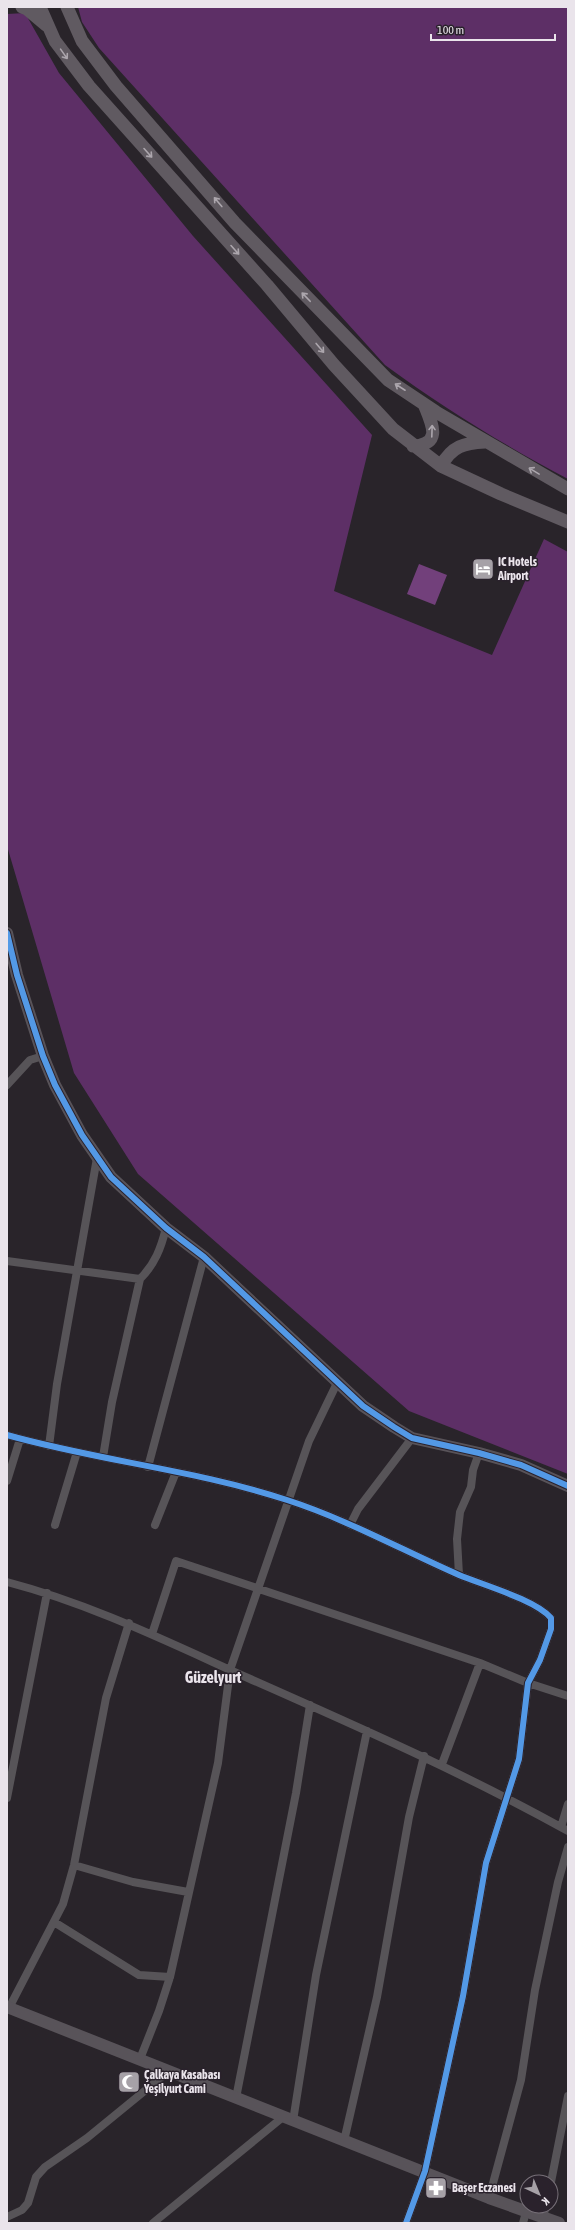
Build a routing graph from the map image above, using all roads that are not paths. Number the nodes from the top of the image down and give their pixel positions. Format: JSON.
{"nodes":[{"id":1,"x":22,"y":7,"type":"edge"},
{"id":2,"x":40,"y":7,"type":"edge"},
{"id":3,"x":67,"y":7,"type":"edge"},
{"id":4,"x":49,"y":28,"type":"junction"},
{"id":5,"x":424,"y":404,"type":"junction"},
{"id":6,"x":485,"y":442,"type":"junction"},
{"id":7,"x":413,"y":446,"type":"junction"},
{"id":8,"x":441,"y":466,"type":"junction"},
{"id":9,"x":568,"y":490,"type":"edge"},
{"id":10,"x":568,"y":522,"type":"edge"},
{"id":11,"x":7,"y":933,"type":"edge"},
{"id":12,"x":43,"y":1056,"type":"junction"},
{"id":13,"x":7,"y":1085,"type":"edge"},
{"id":14,"x":97,"y":1158,"type":"junction"},
{"id":15,"x":166,"y":1228,"type":"junction"},
{"id":16,"x":204,"y":1257,"type":"junction"},
{"id":17,"x":7,"y":1261,"type":"edge"},
{"id":18,"x":77,"y":1270,"type":"junction"},
{"id":19,"x":140,"y":1279,"type":"junction"},
{"id":20,"x":338,"y":1381,"type":"junction"},
{"id":21,"x":7,"y":1436,"type":"edge"},
{"id":22,"x":412,"y":1438,"type":"junction"},
{"id":23,"x":20,"y":1439,"type":"junction"},
{"id":24,"x":49,"y":1446,"type":"junction"},
{"id":25,"x":77,"y":1452,"type":"junction"},
{"id":26,"x":479,"y":1452,"type":"junction"},
{"id":27,"x":103,"y":1458,"type":"junction"},
{"id":28,"x":148,"y":1467,"type":"junction"},
{"id":29,"x":176,"y":1472,"type":"junction"},
{"id":30,"x":7,"y":1481,"type":"edge"},
{"id":31,"x":568,"y":1486,"type":"edge"},
{"id":32,"x":287,"y":1500,"type":"junction"},
{"id":33,"x":56,"y":1525,"type":"dead end"},
{"id":34,"x":155,"y":1525,"type":"dead end"},
{"id":35,"x":350,"y":1525,"type":"junction"},
{"id":36,"x":459,"y":1575,"type":"junction"},
{"id":37,"x":7,"y":1582,"type":"edge"},
{"id":38,"x":260,"y":1589,"type":"junction"},
{"id":39,"x":47,"y":1593,"type":"junction"},
{"id":40,"x":129,"y":1623,"type":"junction"},
{"id":41,"x":152,"y":1634,"type":"junction"},
{"id":42,"x":480,"y":1663,"type":"junction"},
{"id":43,"x":230,"y":1670,"type":"junction"},
{"id":44,"x":528,"y":1683,"type":"junction"},
{"id":45,"x":568,"y":1696,"type":"edge"},
{"id":46,"x":310,"y":1705,"type":"junction"},
{"id":47,"x":367,"y":1731,"type":"junction"},
{"id":48,"x":424,"y":1756,"type":"junction"},
{"id":49,"x":442,"y":1764,"type":"junction"},
{"id":50,"x":506,"y":1797,"type":"junction"},
{"id":51,"x":7,"y":1798,"type":"edge"},
{"id":52,"x":568,"y":1804,"type":"edge"},
{"id":53,"x":565,"y":1829,"type":"edge"},
{"id":54,"x":568,"y":1847,"type":"edge"},
{"id":55,"x":74,"y":1865,"type":"junction"},
{"id":56,"x":188,"y":1892,"type":"junction"},
{"id":57,"x":54,"y":1922,"type":"junction"},
{"id":58,"x":170,"y":1977,"type":"junction"},
{"id":59,"x":8,"y":2007,"type":"edge"},
{"id":60,"x":140,"y":2059,"type":"junction"},
{"id":61,"x":169,"y":2071,"type":"junction"},
{"id":62,"x":568,"y":2096,"type":"edge"},
{"id":63,"x":236,"y":2098,"type":"junction"},
{"id":64,"x":567,"y":2108,"type":"edge"},
{"id":65,"x":288,"y":2119,"type":"junction"},
{"id":66,"x":344,"y":2141,"type":"junction"},
{"id":67,"x":425,"y":2171,"type":"junction"},
{"id":68,"x":553,"y":2174,"type":"edge"},
{"id":69,"x":489,"y":2198,"type":"junction"},
{"id":70,"x":537,"y":2214,"type":"edge"},
{"id":71,"x":548,"y":2214,"type":"edge"},
{"id":72,"x":7,"y":2217,"type":"edge"},
{"id":73,"x":524,"y":2217,"type":"edge"},
{"id":74,"x":153,"y":2223,"type":"edge"},
{"id":75,"x":406,"y":2223,"type":"edge"},
{"id":76,"x":559,"y":2223,"type":"edge"}],
"edges":[{"from":1,"to":4,"type":"main road"},
{"from":2,"to":4,"type":"main road"},
{"from":5,"to":3,"type":"main road","one_way":true},
{"from":4,"to":7,"type":"main road","one_way":true},
{"from":5,"to":6,"type":"main road"},
{"from":7,"to":5,"type":"main road","one_way":true},
{"from":6,"to":8,"type":"main road"},
{"from":9,"to":6,"type":"main road","one_way":true},
{"from":7,"to":8,"type":"main road"},
{"from":8,"to":10,"type":"main road"},
{"from":11,"to":12,"type":"street"},
{"from":12,"to":13,"type":"street"},
{"from":12,"to":14,"type":"street"},
{"from":14,"to":15,"type":"street"},
{"from":14,"to":18,"type":"street"},
{"from":15,"to":16,"type":"street"},
{"from":15,"to":19,"type":"street"},
{"from":16,"to":20,"type":"street"},
{"from":16,"to":28,"type":"street"},
{"from":17,"to":18,"type":"street"},
{"from":18,"to":19,"type":"street"},
{"from":18,"to":24,"type":"street"},
{"from":19,"to":27,"type":"street"},
{"from":20,"to":22,"type":"street"},
{"from":20,"to":32,"type":"street"},
{"from":21,"to":23,"type":"street"},
{"from":22,"to":26,"type":"street"},
{"from":22,"to":35,"type":"street"},
{"from":23,"to":24,"type":"street"},
{"from":23,"to":30,"type":"street"},
{"from":24,"to":25,"type":"street"},
{"from":25,"to":27,"type":"street"},
{"from":25,"to":33,"type":"street"},
{"from":26,"to":31,"type":"street"},
{"from":26,"to":36,"type":"street"},
{"from":27,"to":28,"type":"street"},
{"from":28,"to":29,"type":"street"},
{"from":29,"to":32,"type":"street"},
{"from":29,"to":34,"type":"street"},
{"from":32,"to":35,"type":"street"},
{"from":32,"to":38,"type":"street"},
{"from":35,"to":36,"type":"street"},
{"from":36,"to":44,"type":"street"},
{"from":37,"to":39,"type":"street"},
{"from":38,"to":41,"type":"street"},
{"from":38,"to":42,"type":"street"},
{"from":38,"to":43,"type":"street"},
{"from":39,"to":40,"type":"street"},
{"from":39,"to":51,"type":"street"},
{"from":40,"to":41,"type":"street"},
{"from":40,"to":55,"type":"street"},
{"from":41,"to":43,"type":"street"},
{"from":42,"to":44,"type":"street"},
{"from":42,"to":49,"type":"street"},
{"from":43,"to":46,"type":"street"},
{"from":43,"to":56,"type":"street"},
{"from":44,"to":45,"type":"street"},
{"from":44,"to":50,"type":"street"},
{"from":46,"to":47,"type":"street"},
{"from":46,"to":63,"type":"street"},
{"from":47,"to":48,"type":"street"},
{"from":47,"to":65,"type":"street"},
{"from":48,"to":49,"type":"street"},
{"from":48,"to":66,"type":"street"},
{"from":49,"to":50,"type":"street"},
{"from":50,"to":53,"type":"street"},
{"from":50,"to":67,"type":"street"},
{"from":52,"to":53,"type":"street"},
{"from":54,"to":69,"type":"street"},
{"from":55,"to":56,"type":"street"},
{"from":55,"to":57,"type":"street"},
{"from":56,"to":58,"type":"street"},
{"from":57,"to":58,"type":"street"},
{"from":57,"to":59,"type":"street"},
{"from":58,"to":60,"type":"street"},
{"from":59,"to":60,"type":"street"},
{"from":60,"to":61,"type":"street"},
{"from":61,"to":63,"type":"street"},
{"from":61,"to":72,"type":"street"},
{"from":62,"to":64,"type":"street"},
{"from":63,"to":65,"type":"street"},
{"from":64,"to":68,"type":"street"},
{"from":65,"to":66,"type":"street"},
{"from":65,"to":74,"type":"street"},
{"from":66,"to":67,"type":"street"},
{"from":67,"to":69,"type":"street"},
{"from":67,"to":75,"type":"street"},
{"from":69,"to":73,"type":"street"},
{"from":70,"to":73,"type":"street"},
{"from":71,"to":76,"type":"street"}]}
